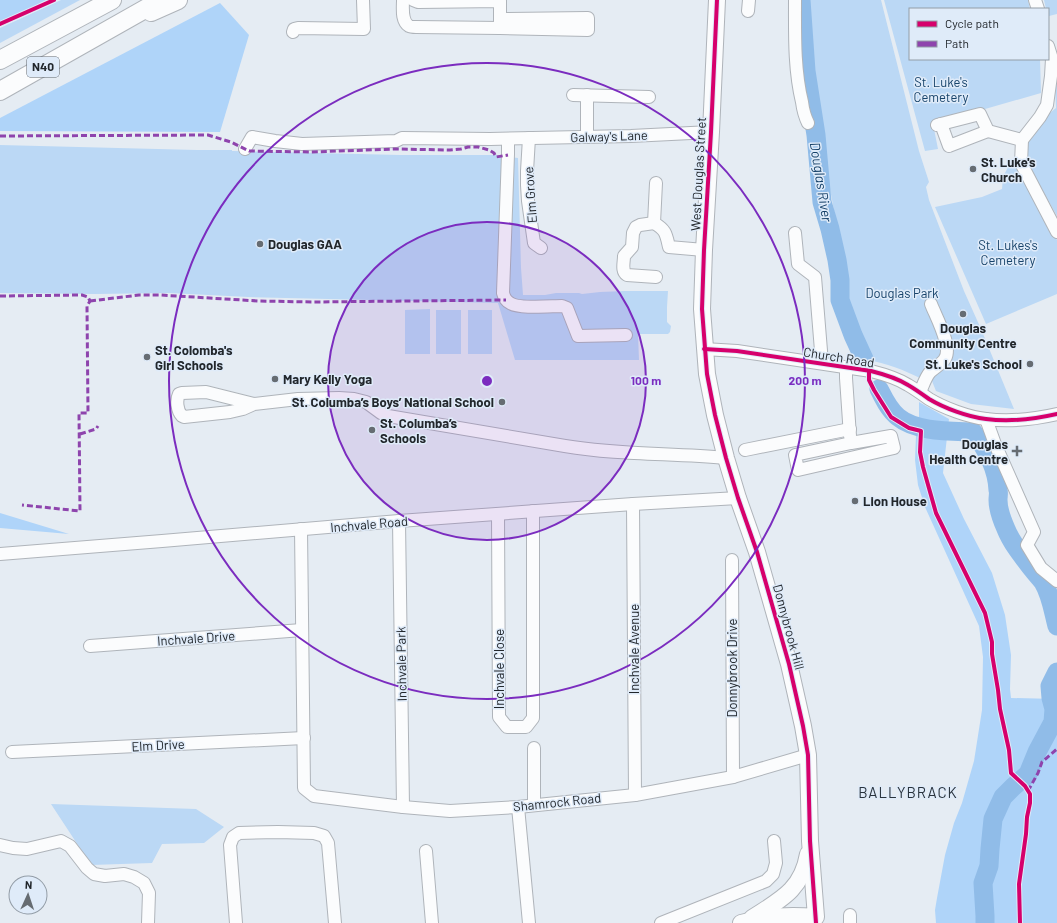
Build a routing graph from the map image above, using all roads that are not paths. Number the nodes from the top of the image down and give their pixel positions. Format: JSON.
{"nodes":[{"id":1,"x":100,"y":0,"type":"edge"},
{"id":2,"x":112,"y":0,"type":"edge"},
{"id":3,"x":161,"y":0,"type":"edge"},
{"id":4,"x":178,"y":0,"type":"edge"},
{"id":5,"x":363,"y":0,"type":"edge"},
{"id":6,"x":403,"y":0,"type":"edge"},
{"id":7,"x":413,"y":0,"type":"edge"},
{"id":8,"x":717,"y":0,"type":"edge"},
{"id":9,"x":795,"y":0,"type":"edge"},
{"id":10,"x":501,"y":1,"type":"edge"},
{"id":11,"x":500,"y":23,"type":"junction"},
{"id":12,"x":293,"y":32,"type":"dead end"},
{"id":13,"x":47,"y":35,"type":"junction"},
{"id":14,"x":86,"y":43,"type":"junction"},
{"id":15,"x":1049,"y":48,"type":"edge"},
{"id":16,"x":1054,"y":58,"type":"edge"},
{"id":17,"x":0,"y":60,"type":"edge"},
{"id":18,"x":0,"y":91,"type":"edge"},
{"id":19,"x":574,"y":95,"type":"dead end"},
{"id":20,"x":587,"y":95,"type":"junction"},
{"id":21,"x":649,"y":97,"type":"dead end"},
{"id":22,"x":808,"y":123,"type":"dead end"},
{"id":23,"x":988,"y":131,"type":"junction"},
{"id":24,"x":711,"y":132,"type":"junction"},
{"id":25,"x":587,"y":137,"type":"junction"},
{"id":26,"x":529,"y":138,"type":"junction"},
{"id":27,"x":508,"y":139,"type":"junction"},
{"id":28,"x":1022,"y":140,"type":"junction"},
{"id":29,"x":245,"y":149,"type":"dead end"},
{"id":30,"x":656,"y":183,"type":"dead end"},
{"id":31,"x":654,"y":224,"type":"junction"},
{"id":32,"x":1057,"y":232,"type":"edge"},
{"id":33,"x":795,"y":233,"type":"dead end"},
{"id":34,"x":541,"y":248,"type":"dead end"},
{"id":35,"x":704,"y":250,"type":"junction"},
{"id":36,"x":656,"y":277,"type":"dead end"},
{"id":37,"x":931,"y":304,"type":"dead end"},
{"id":38,"x":626,"y":335,"type":"dead end"},
{"id":39,"x":704,"y":349,"type":"junction"},
{"id":40,"x":822,"y":363,"type":"junction"},
{"id":41,"x":846,"y":367,"type":"junction"},
{"id":42,"x":920,"y":392,"type":"junction"},
{"id":43,"x":254,"y":404,"type":"junction"},
{"id":44,"x":1057,"y":414,"type":"edge"},
{"id":45,"x":986,"y":419,"type":"junction"},
{"id":46,"x":850,"y":429,"type":"junction"},
{"id":47,"x":851,"y":443,"type":"junction"},
{"id":48,"x":745,"y":450,"type":"dead end"},
{"id":49,"x":726,"y":458,"type":"junction"},
{"id":50,"x":853,"y":458,"type":"junction"},
{"id":51,"x":738,"y":498,"type":"junction"},
{"id":52,"x":633,"y":504,"type":"junction"},
{"id":53,"x":533,"y":511,"type":"junction"},
{"id":54,"x":498,"y":514,"type":"junction"},
{"id":55,"x":399,"y":521,"type":"junction"},
{"id":56,"x":301,"y":529,"type":"junction"},
{"id":57,"x":0,"y":554,"type":"edge"},
{"id":58,"x":732,"y":560,"type":"dead end"},
{"id":59,"x":1056,"y":581,"type":"edge"},
{"id":60,"x":302,"y":630,"type":"junction"},
{"id":61,"x":90,"y":646,"type":"dead end"},
{"id":62,"x":304,"y":738,"type":"junction"},
{"id":63,"x":534,"y":748,"type":"dead end"},
{"id":64,"x":12,"y":752,"type":"dead end"},
{"id":65,"x":808,"y":755,"type":"junction"},
{"id":66,"x":733,"y":777,"type":"junction"},
{"id":67,"x":635,"y":795,"type":"junction"},
{"id":68,"x":534,"y":804,"type":"junction"},
{"id":69,"x":403,"y":807,"type":"junction"},
{"id":70,"x":518,"y":807,"type":"junction"},
{"id":71,"x":774,"y":841,"type":"dead end"},
{"id":72,"x":810,"y":841,"type":"junction"},
{"id":73,"x":0,"y":844,"type":"edge"},
{"id":74,"x":426,"y":851,"type":"dead end"},
{"id":75,"x":816,"y":920,"type":"edge"},
{"id":76,"x":744,"y":922,"type":"edge"},
{"id":77,"x":148,"y":923,"type":"edge"},
{"id":78,"x":236,"y":923,"type":"edge"},
{"id":79,"x":335,"y":923,"type":"edge"},
{"id":80,"x":432,"y":923,"type":"edge"},
{"id":81,"x":529,"y":923,"type":"edge"},
{"id":82,"x":661,"y":923,"type":"edge"}],
"edges":[{"from":1,"to":13,"type":"highway"},
{"from":2,"to":13,"type":"highway","number":"N40"},
{"from":3,"to":14,"type":"highway","number":"N40"},
{"from":4,"to":14,"type":"highway"},
{"from":5,"to":12,"type":"street"},
{"from":6,"to":11,"type":"street"},
{"from":7,"to":10,"type":"street"},
{"from":8,"to":24,"type":"main road","name":"West Douglas Street"},
{"from":9,"to":22,"type":"street"},
{"from":10,"to":11,"type":"street"},
{"from":11,"to":11,"type":"street"},
{"from":13,"to":17,"type":"highway","number":"N40"},
{"from":14,"to":18,"type":"highway","number":"N40"},
{"from":15,"to":16,"type":"street"},
{"from":16,"to":28,"type":"street"},
{"from":19,"to":20,"type":"street"},
{"from":20,"to":21,"type":"street"},
{"from":20,"to":25,"type":"street"},
{"from":23,"to":23,"type":"street"},
{"from":23,"to":28,"type":"street"},
{"from":24,"to":25,"type":"street","name":"Galway's Lane"},
{"from":24,"to":35,"type":"main road","name":"West Douglas Street"},
{"from":25,"to":26,"type":"street","name":"Galway's Lane"},
{"from":26,"to":27,"type":"street","name":"Galway's Lane"},
{"from":26,"to":34,"type":"street","name":"Elm Grove"},
{"from":27,"to":29,"type":"street","name":"Galway's Lane"},
{"from":27,"to":38,"type":"street"},
{"from":28,"to":32,"type":"street"},
{"from":30,"to":31,"type":"street"},
{"from":31,"to":35,"type":"street"},
{"from":31,"to":36,"type":"street"},
{"from":33,"to":40,"type":"street"},
{"from":35,"to":39,"type":"main road","name":"West Douglas Street"},
{"from":37,"to":42,"type":"street"},
{"from":39,"to":40,"type":"street","name":"Church Road"},
{"from":39,"to":49,"type":"main road","name":"Donnybrook Hill"},
{"from":40,"to":41,"type":"street","name":"Church Road"},
{"from":41,"to":42,"type":"street","name":"Church Road"},
{"from":41,"to":46,"type":"street"},
{"from":42,"to":45,"type":"street","name":"Church Road"},
{"from":43,"to":43,"type":"street"},
{"from":43,"to":49,"type":"street"},
{"from":44,"to":45,"type":"street","name":"Church Road"},
{"from":45,"to":59,"type":"street"},
{"from":46,"to":47,"type":"street"},
{"from":46,"to":48,"type":"street"},
{"from":47,"to":50,"type":"street"},
{"from":47,"to":50,"type":"street"},
{"from":47,"to":50,"type":"street"},
{"from":49,"to":51,"type":"main road","name":"Donnybrook Hill"},
{"from":51,"to":52,"type":"street","name":"Inchvale Road"},
{"from":51,"to":65,"type":"main road","name":"Donnybrook Hill"},
{"from":52,"to":53,"type":"street","name":"Inchvale Road"},
{"from":52,"to":67,"type":"street","name":"Inchvale Avenue"},
{"from":53,"to":54,"type":"street","name":"Inchvale Road"},
{"from":53,"to":54,"type":"street","name":"Inchvale Close"},
{"from":54,"to":55,"type":"street","name":"Inchvale Road"},
{"from":55,"to":56,"type":"street","name":"Inchvale Road"},
{"from":55,"to":69,"type":"street","name":"Inchvale Park"},
{"from":56,"to":57,"type":"street","name":"Inchvale Road"},
{"from":56,"to":60,"type":"street"},
{"from":58,"to":66,"type":"street","name":"Donnybrook Drive"},
{"from":60,"to":61,"type":"street","name":"Inchvale Drive"},
{"from":60,"to":62,"type":"street"},
{"from":62,"to":64,"type":"street","name":"Elm Drive"},
{"from":62,"to":69,"type":"street","name":"Shamrock Road"},
{"from":63,"to":68,"type":"street"},
{"from":65,"to":66,"type":"street","name":"Shamrock Road"},
{"from":65,"to":72,"type":"main road","name":"Donnybrook Hill"},
{"from":66,"to":67,"type":"street","name":"Shamrock Road"},
{"from":67,"to":68,"type":"street","name":"Shamrock Road"},
{"from":68,"to":70,"type":"street","name":"Shamrock Road"},
{"from":69,"to":70,"type":"street","name":"Shamrock Road"},
{"from":70,"to":81,"type":"street"},
{"from":71,"to":82,"type":"street"},
{"from":72,"to":75,"type":"main road","name":"Donnybrook Hill"},
{"from":72,"to":76,"type":"main road"},
{"from":73,"to":77,"type":"street"},
{"from":74,"to":80,"type":"street"},
{"from":75,"to":76,"type":"main road"},
{"from":78,"to":79,"type":"street"}]}
